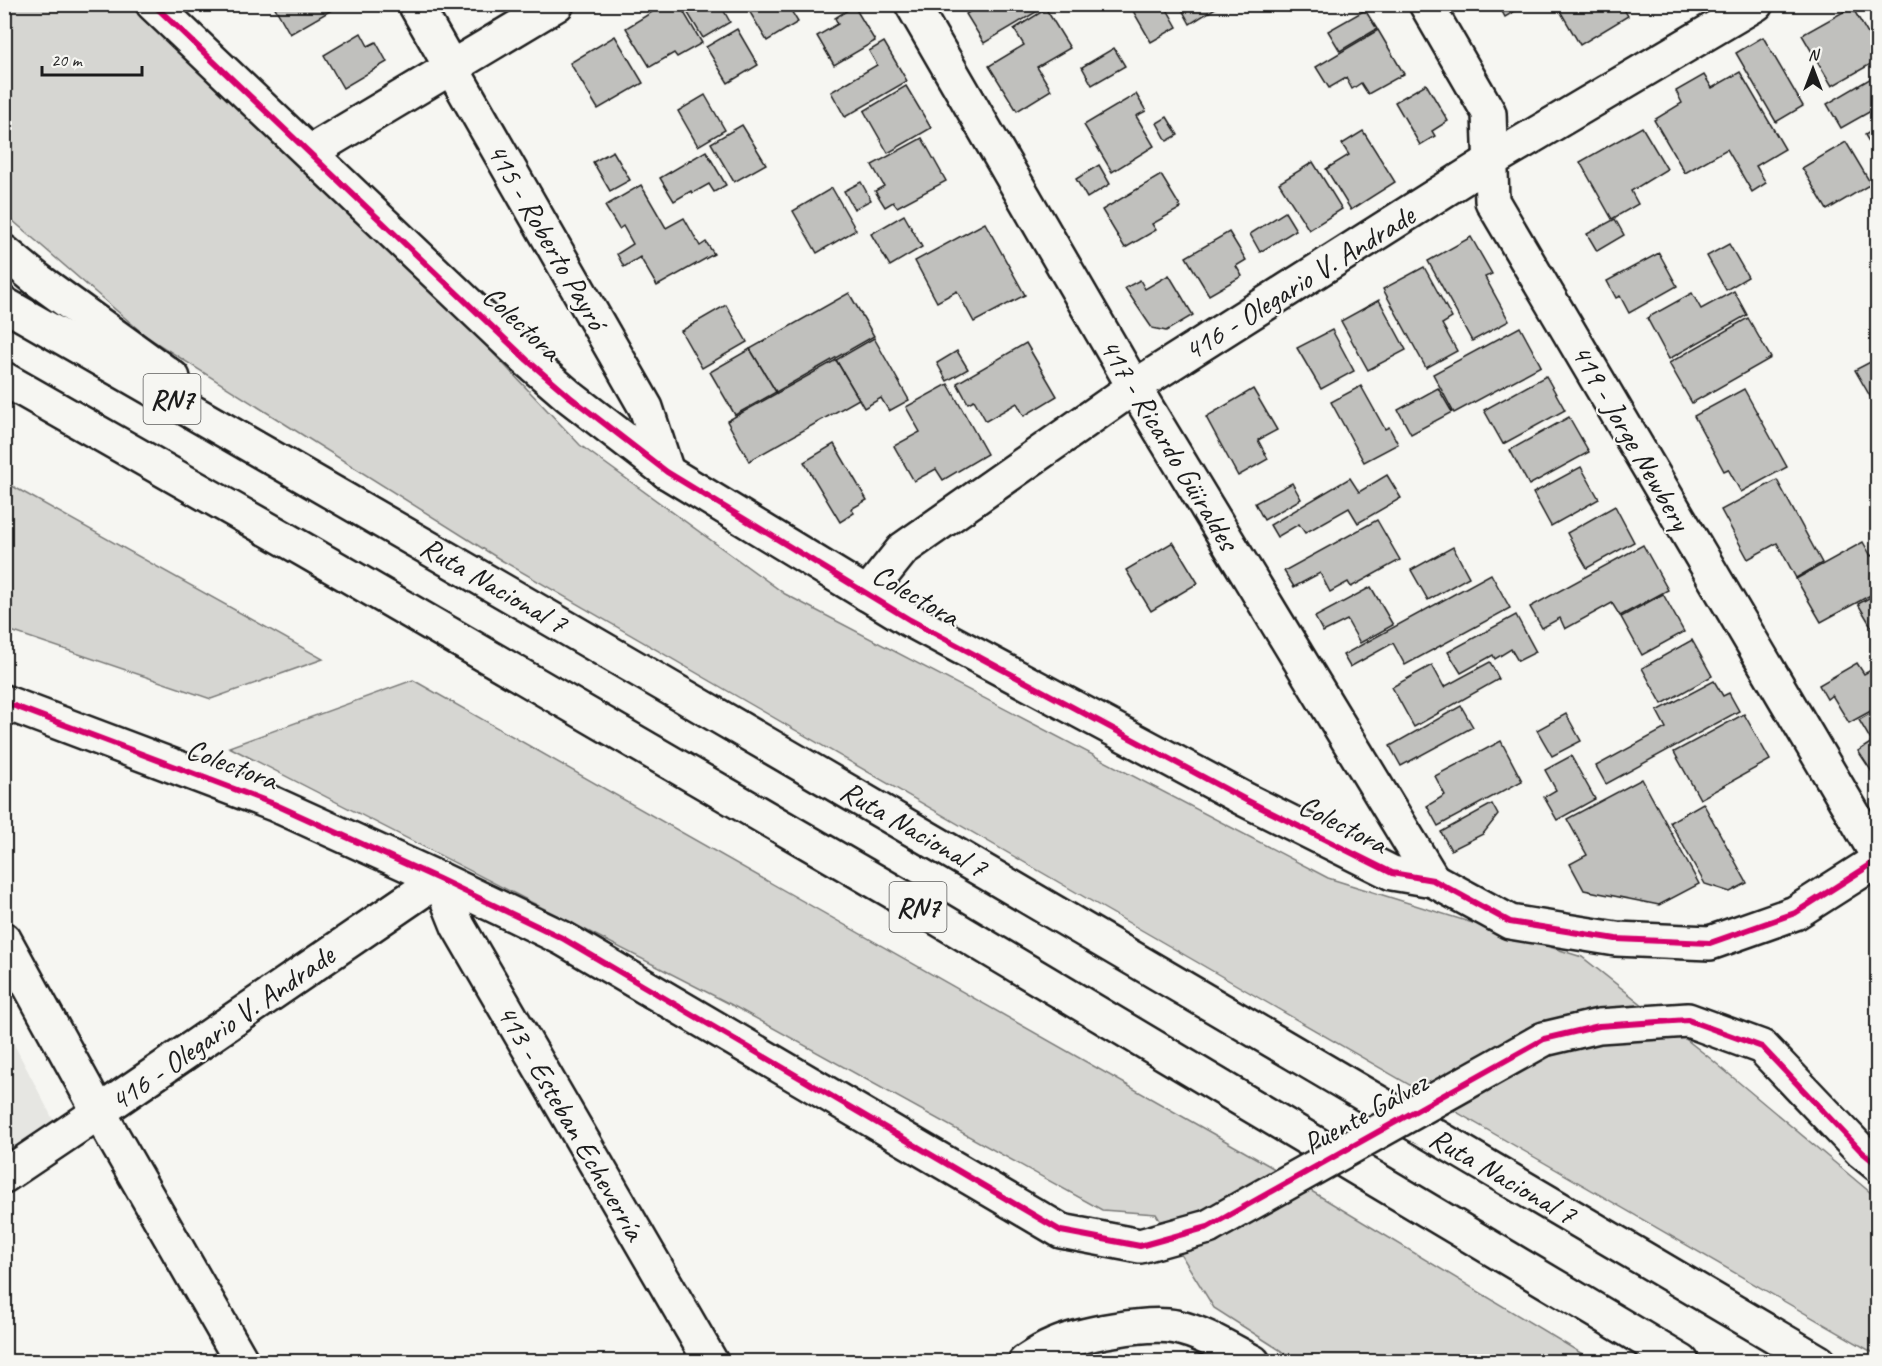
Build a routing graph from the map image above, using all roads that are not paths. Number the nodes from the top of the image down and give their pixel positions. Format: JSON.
{"nodes":[{"id":1,"x":153,"y":4,"type":"edge"},
{"id":2,"x":415,"y":4,"type":"edge"},
{"id":3,"x":557,"y":4,"type":"edge"},
{"id":4,"x":912,"y":4,"type":"edge"},
{"id":5,"x":1426,"y":4,"type":"edge"},
{"id":6,"x":1756,"y":4,"type":"edge"},
{"id":7,"x":452,"y":69,"type":"junction"},
{"id":8,"x":310,"y":152,"type":"junction"},
{"id":9,"x":1492,"y":160,"type":"junction"},
{"id":10,"x":4,"y":252,"type":"edge"},
{"id":11,"x":4,"y":303,"type":"edge"},
{"id":12,"x":4,"y":379,"type":"edge"},
{"id":13,"x":1134,"y":387,"type":"junction"},
{"id":14,"x":4,"y":394,"type":"edge"},
{"id":15,"x":149,"y":462,"type":"junction"},
{"id":16,"x":667,"y":472,"type":"junction"},
{"id":17,"x":339,"y":495,"type":"junction"},
{"id":18,"x":867,"y":594,"type":"junction"},
{"id":19,"x":4,"y":702,"type":"edge"},
{"id":20,"x":1878,"y":858,"type":"edge"},
{"id":21,"x":439,"y":879,"type":"junction"},
{"id":22,"x":1433,"y":880,"type":"junction"},
{"id":23,"x":4,"y":939,"type":"edge"},
{"id":24,"x":99,"y":1112,"type":"junction"},
{"id":25,"x":1878,"y":1165,"type":"edge"},
{"id":26,"x":4,"y":1176,"type":"edge"},
{"id":27,"x":1208,"y":1227,"type":"joint"},
{"id":28,"x":1197,"y":1341,"type":"edge"},
{"id":29,"x":242,"y":1362,"type":"edge"},
{"id":30,"x":711,"y":1362,"type":"edge"},
{"id":31,"x":1025,"y":1362,"type":"edge"},
{"id":32,"x":1252,"y":1362,"type":"edge"},
{"id":33,"x":1682,"y":1362,"type":"edge"},
{"id":34,"x":1819,"y":1362,"type":"edge"}],
"edges":[{"from":1,"to":8,"type":"main road","name":"Colectora"},
{"from":2,"to":7,"type":"main road","name":"415 - Roberto Payró"},
{"from":3,"to":7,"type":"main road"},
{"from":4,"to":13,"type":"main road","name":"417 - Ricardo Güiraldes"},
{"from":5,"to":9,"type":"main road","name":"419 - Jorge Newbery"},
{"from":6,"to":9,"type":"main road","name":"416 - Olegario V. Andrade"},
{"from":7,"to":8,"type":"main road"},
{"from":7,"to":16,"type":"main road","name":"415 - Roberto Payró"},
{"from":8,"to":16,"type":"main road","name":"Colectora"},
{"from":9,"to":13,"type":"main road","name":"416 - Olegario V. Andrade"},
{"from":9,"to":20,"type":"main road","name":"419 - Jorge Newbery"},
{"from":10,"to":17,"type":"main road"},
{"from":11,"to":17,"type":"main road","name":"Ruta Nacional 7","number":"RN7"},
{"from":12,"to":15,"type":"main road","number":"RN7"},
{"from":13,"to":18,"type":"main road","name":"416 - Olegario V. Andrade"},
{"from":13,"to":22,"type":"main road","name":"417 - Ricardo Güiraldes"},
{"from":14,"to":15,"type":"main road"},
{"from":15,"to":33,"type":"main road","number":"RN7"},
{"from":16,"to":18,"type":"main road","name":"Colectora"},
{"from":17,"to":34,"type":"main road","name":"Ruta Nacional 7","number":"RN7"},
{"from":18,"to":22,"type":"main road","name":"Colectora"},
{"from":19,"to":21,"type":"main road","name":"Colectora"},
{"from":20,"to":22,"type":"main road","name":"Colectora"},
{"from":21,"to":24,"type":"main road","name":"416 - Olegario V. Andrade"},
{"from":21,"to":27,"type":"main road","name":"Colectora"},
{"from":21,"to":30,"type":"main road","name":"413 - Esteban Echeverría"},
{"from":23,"to":24,"type":"main road"},
{"from":24,"to":26,"type":"main road","name":"416 - Olegario V. Andrade"},
{"from":24,"to":29,"type":"main road"},
{"from":25,"to":27,"type":"main road","name":"Puente Gálvez","bridge":true},
{"from":28,"to":31,"type":"main road"},
{"from":28,"to":32,"type":"main road"}]}
